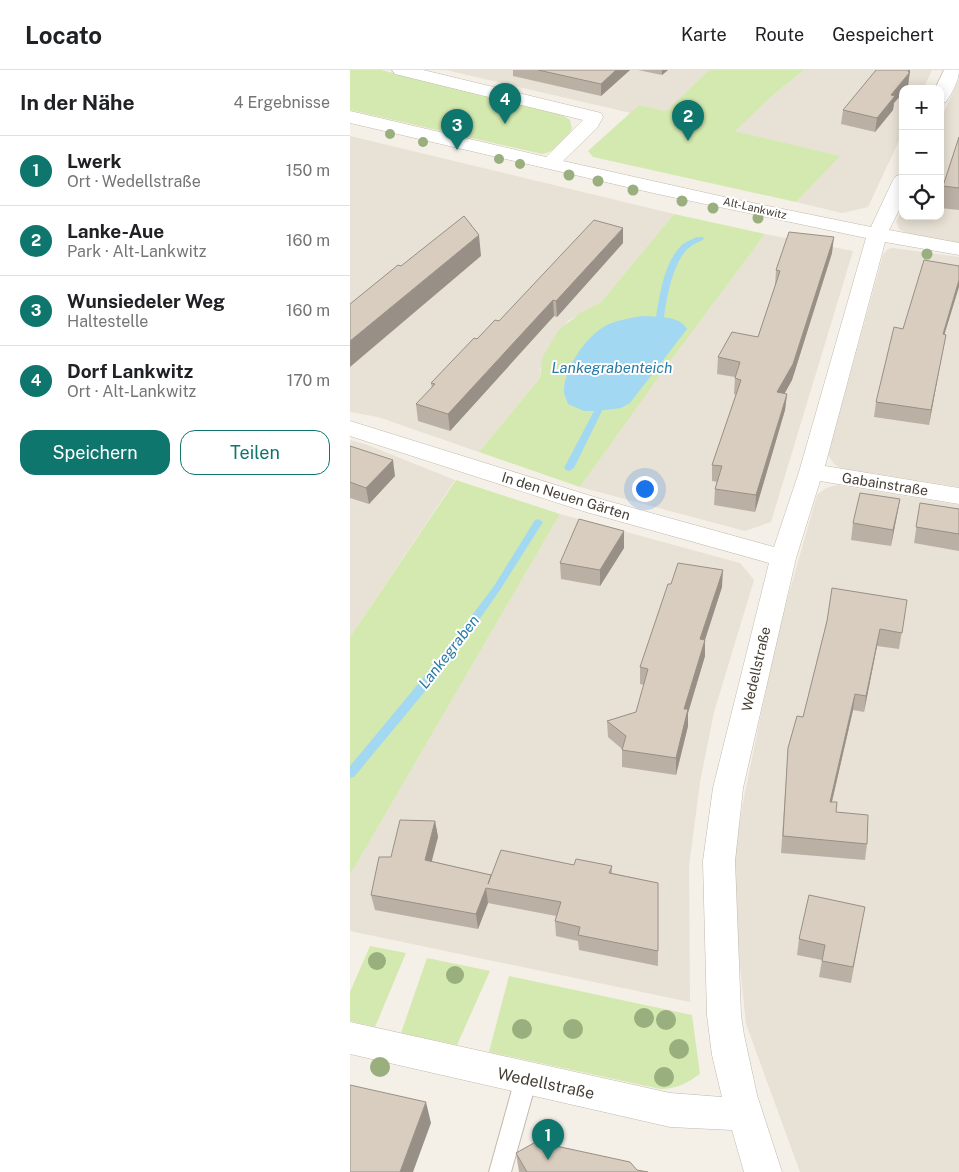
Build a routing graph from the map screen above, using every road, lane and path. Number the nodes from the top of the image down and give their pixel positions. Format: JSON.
{"nodes":[{"id":1,"x":402,"y":70,"type":"edge"},
{"id":2,"x":953,"y":70,"type":"edge"},
{"id":3,"x":944,"y":89,"type":"edge"},
{"id":4,"x":350,"y":117,"type":"edge"},
{"id":5,"x":551,"y":162,"type":"junction"},
{"id":6,"x":899,"y":188,"type":"edge"},
{"id":7,"x":877,"y":235,"type":"junction"},
{"id":8,"x":959,"y":249,"type":"edge"},
{"id":9,"x":350,"y":428,"type":"edge"},
{"id":10,"x":810,"y":472,"type":"junction"},
{"id":11,"x":959,"y":496,"type":"edge"},
{"id":12,"x":783,"y":558,"type":"junction"},
{"id":13,"x":350,"y":1038,"type":"edge"},
{"id":14,"x":526,"y":1079,"type":"junction"},
{"id":15,"x":744,"y":1113,"type":"junction"},
{"id":16,"x":500,"y":1172,"type":"edge"},
{"id":17,"x":762,"y":1172,"type":"edge"}],
"edges":[{"from":1,"to":5,"type":"street"},
{"from":2,"to":3,"type":"street"},
{"from":4,"to":5,"type":"street","name":"Alt-Lankwitz"},
{"from":5,"to":7,"type":"street","name":"Alt-Lankwitz"},
{"from":6,"to":7,"type":"street","name":"Wedellstraße"},
{"from":7,"to":8,"type":"street","name":"Alt-Lankwitz"},
{"from":7,"to":10,"type":"street","name":"Wedellstraße"},
{"from":9,"to":12,"type":"street","name":"In den Neuen Gärten"},
{"from":10,"to":11,"type":"street","name":"Gabainstraße"},
{"from":10,"to":12,"type":"street","name":"Wedellstraße"},
{"from":12,"to":15,"type":"street","name":"Wedellstraße"},
{"from":13,"to":14,"type":"street","name":"Wedellstraße"},
{"from":14,"to":15,"type":"street","name":"Wedellstraße"},
{"from":14,"to":16,"type":"lane"},
{"from":15,"to":17,"type":"street","name":"Wedellstraße"}]}
